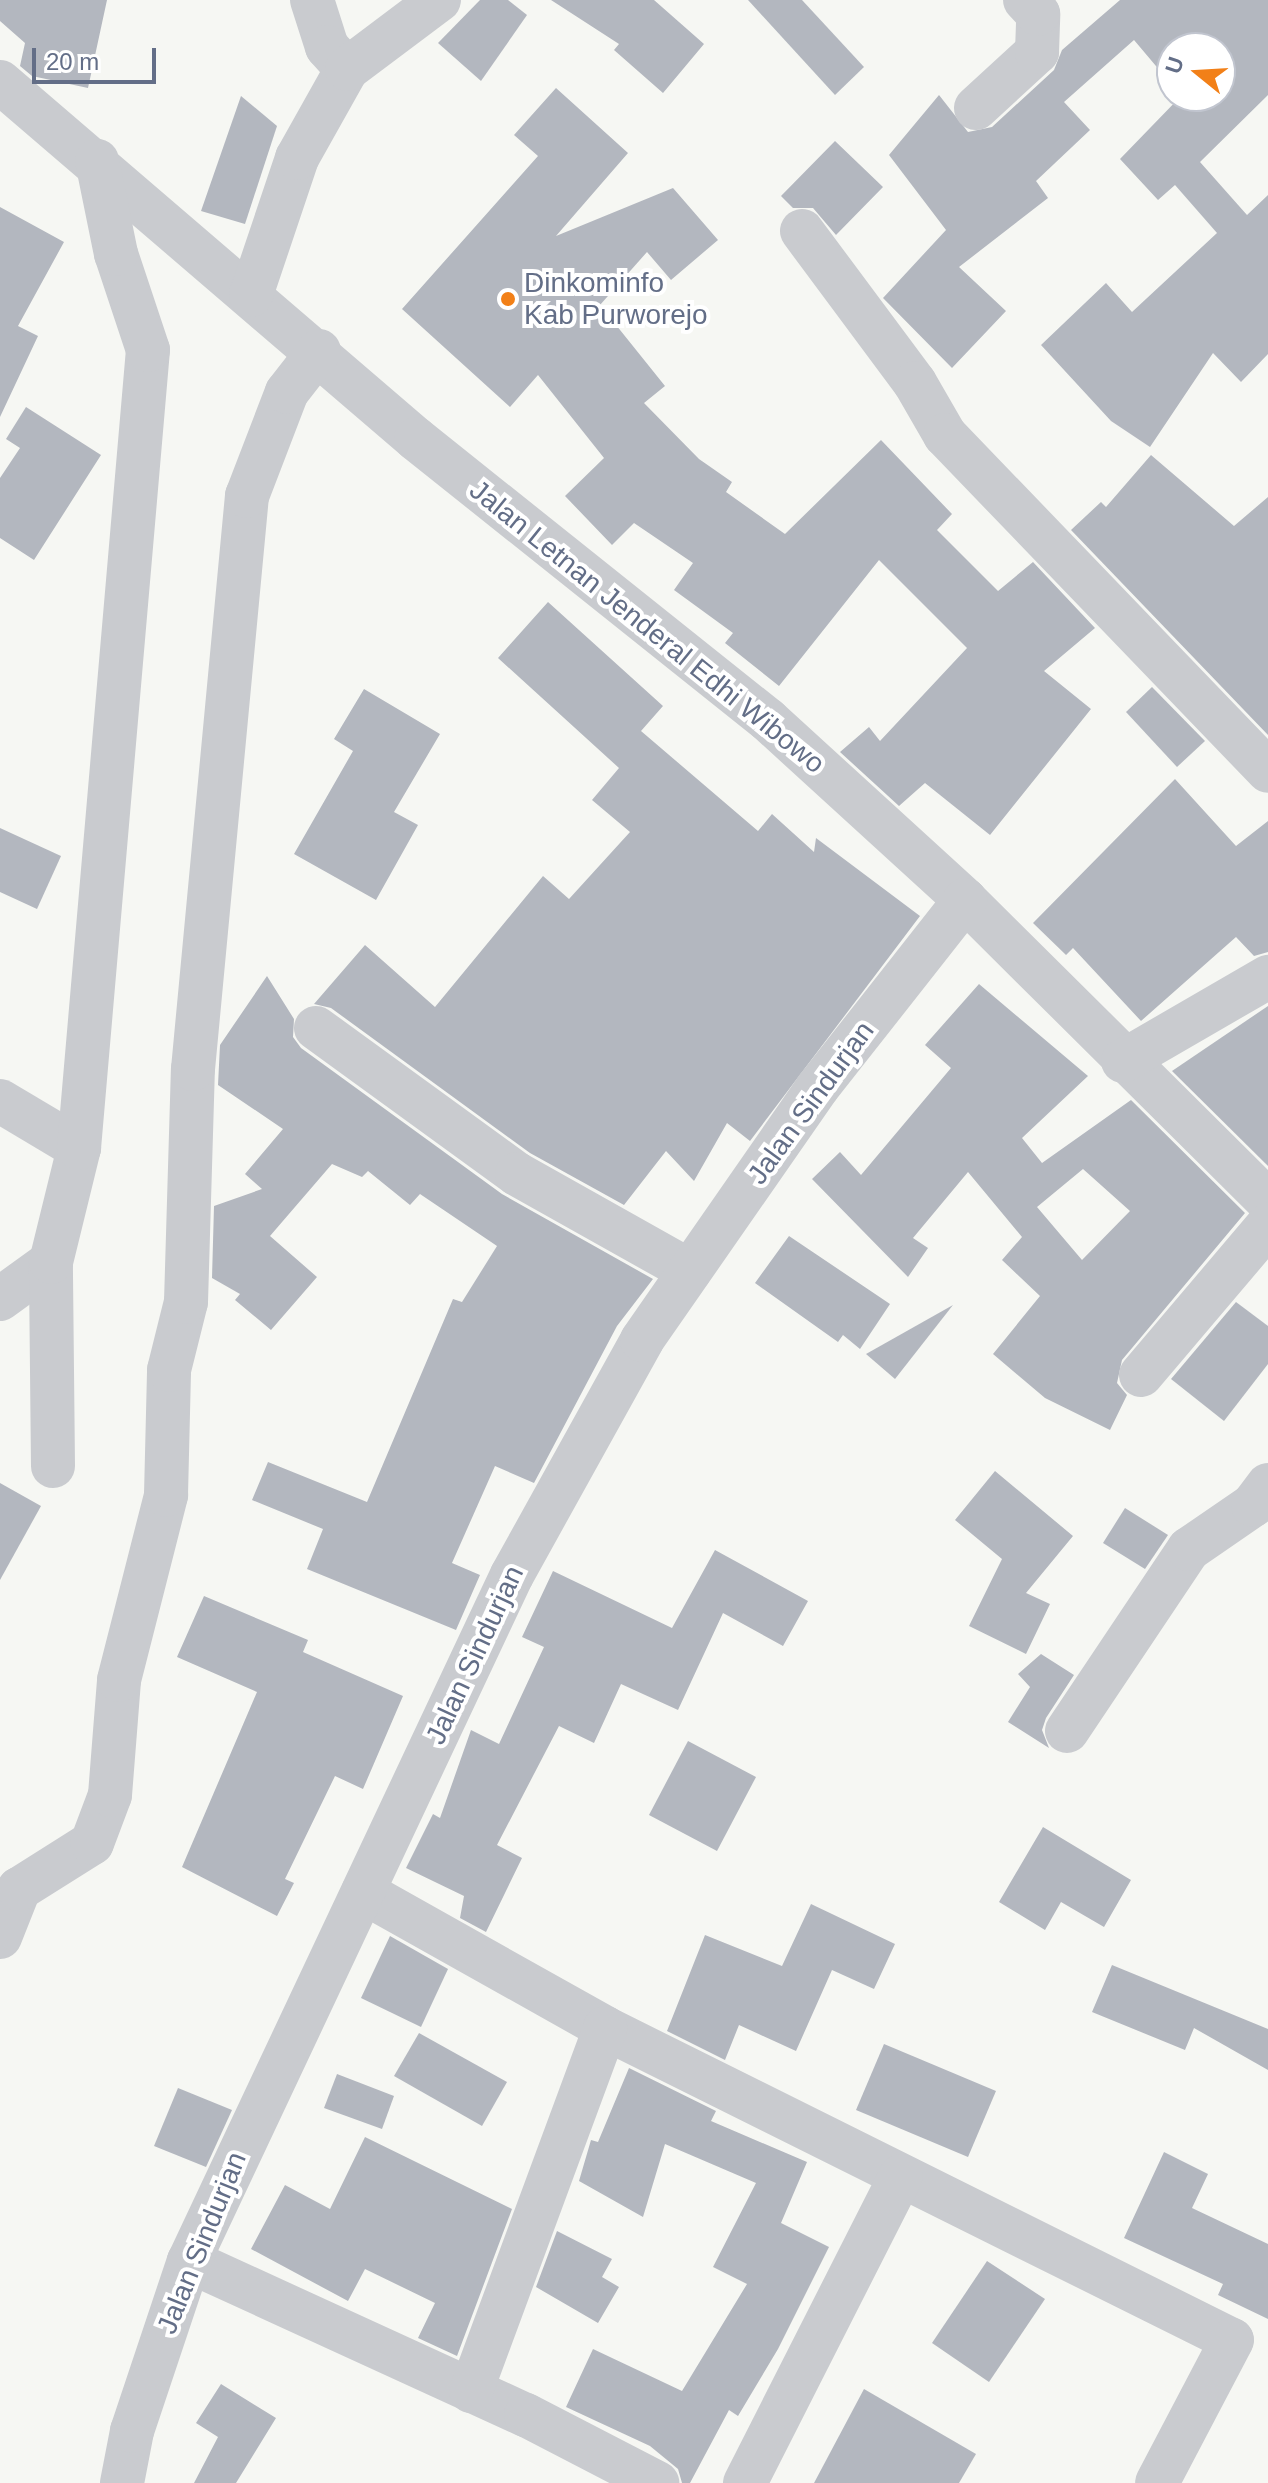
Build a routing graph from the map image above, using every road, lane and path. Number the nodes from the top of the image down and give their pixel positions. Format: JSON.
{"nodes":[{"id":1,"x":312,"y":0,"type":"edge"},
{"id":2,"x":439,"y":0,"type":"edge"},
{"id":3,"x":1025,"y":0,"type":"edge"},
{"id":4,"x":347,"y":69,"type":"junction"},
{"id":5,"x":5,"y":101,"type":"edge"},
{"id":6,"x":976,"y":108,"type":"dead end"},
{"id":7,"x":97,"y":161,"type":"junction"},
{"id":8,"x":802,"y":231,"type":"dead end"},
{"id":9,"x":251,"y":295,"type":"junction"},
{"id":10,"x":319,"y":351,"type":"junction"},
{"id":11,"x":1268,"y":771,"type":"edge"},
{"id":12,"x":965,"y":900,"type":"junction"},
{"id":13,"x":1268,"y":977,"type":"edge"},
{"id":14,"x":316,"y":1028,"type":"dead end"},
{"id":15,"x":1123,"y":1061,"type":"junction"},
{"id":16,"x":0,"y":1101,"type":"edge"},
{"id":17,"x":79,"y":1148,"type":"junction"},
{"id":18,"x":1268,"y":1201,"type":"edge"},
{"id":19,"x":1268,"y":1225,"type":"edge"},
{"id":20,"x":51,"y":1262,"type":"junction"},
{"id":21,"x":690,"y":1271,"type":"junction"},
{"id":22,"x":0,"y":1299,"type":"edge"},
{"id":23,"x":1141,"y":1375,"type":"dead end"},
{"id":24,"x":53,"y":1466,"type":"dead end"},
{"id":25,"x":1268,"y":1485,"type":"edge"},
{"id":26,"x":1067,"y":1731,"type":"dead end"},
{"id":27,"x":363,"y":1892,"type":"junction"},
{"id":28,"x":0,"y":1937,"type":"edge"},
{"id":29,"x":605,"y":2028,"type":"junction"},
{"id":30,"x":901,"y":2176,"type":"junction"},
{"id":31,"x":189,"y":2261,"type":"junction"},
{"id":32,"x":1250,"y":2347,"type":"edge"},
{"id":33,"x":471,"y":2391,"type":"junction"},
{"id":34,"x":122,"y":2483,"type":"edge"},
{"id":35,"x":657,"y":2483,"type":"edge"},
{"id":36,"x":745,"y":2483,"type":"edge"},
{"id":37,"x":1157,"y":2483,"type":"edge"}],
"edges":[{"from":1,"to":4,"type":"street"},
{"from":2,"to":4,"type":"street"},
{"from":3,"to":6,"type":"street"},
{"from":4,"to":9,"type":"street"},
{"from":5,"to":7,"type":"street","name":"Jalan Letnan Jenderal Edhi Wibowo"},
{"from":7,"to":9,"type":"street","name":"Jalan Letnan Jenderal Edhi Wibowo"},
{"from":7,"to":17,"type":"street"},
{"from":8,"to":11,"type":"street"},
{"from":9,"to":10,"type":"street","name":"Jalan Letnan Jenderal Edhi Wibowo"},
{"from":10,"to":12,"type":"street","name":"Jalan Letnan Jenderal Edhi Wibowo"},
{"from":10,"to":28,"type":"street"},
{"from":12,"to":15,"type":"street","name":"Jalan Letnan Jenderal Edhi Wibowo"},
{"from":12,"to":21,"type":"street","name":"Jalan Sindurjan"},
{"from":13,"to":15,"type":"street"},
{"from":14,"to":21,"type":"street"},
{"from":15,"to":18,"type":"street","name":"Jalan Letnan Jenderal Edhi Wibowo"},
{"from":16,"to":17,"type":"street"},
{"from":17,"to":20,"type":"street"},
{"from":19,"to":23,"type":"street"},
{"from":20,"to":22,"type":"street"},
{"from":20,"to":24,"type":"street"},
{"from":21,"to":27,"type":"street","name":"Jalan Sindurjan"},
{"from":25,"to":26,"type":"street"},
{"from":27,"to":29,"type":"street"},
{"from":27,"to":31,"type":"street","name":"Jalan Sindurjan"},
{"from":29,"to":30,"type":"street"},
{"from":29,"to":33,"type":"street"},
{"from":30,"to":32,"type":"street"},
{"from":30,"to":36,"type":"street"},
{"from":31,"to":33,"type":"street"},
{"from":31,"to":34,"type":"street","name":"Jalan Sindurjan"},
{"from":32,"to":37,"type":"street"},
{"from":33,"to":35,"type":"street"}]}
